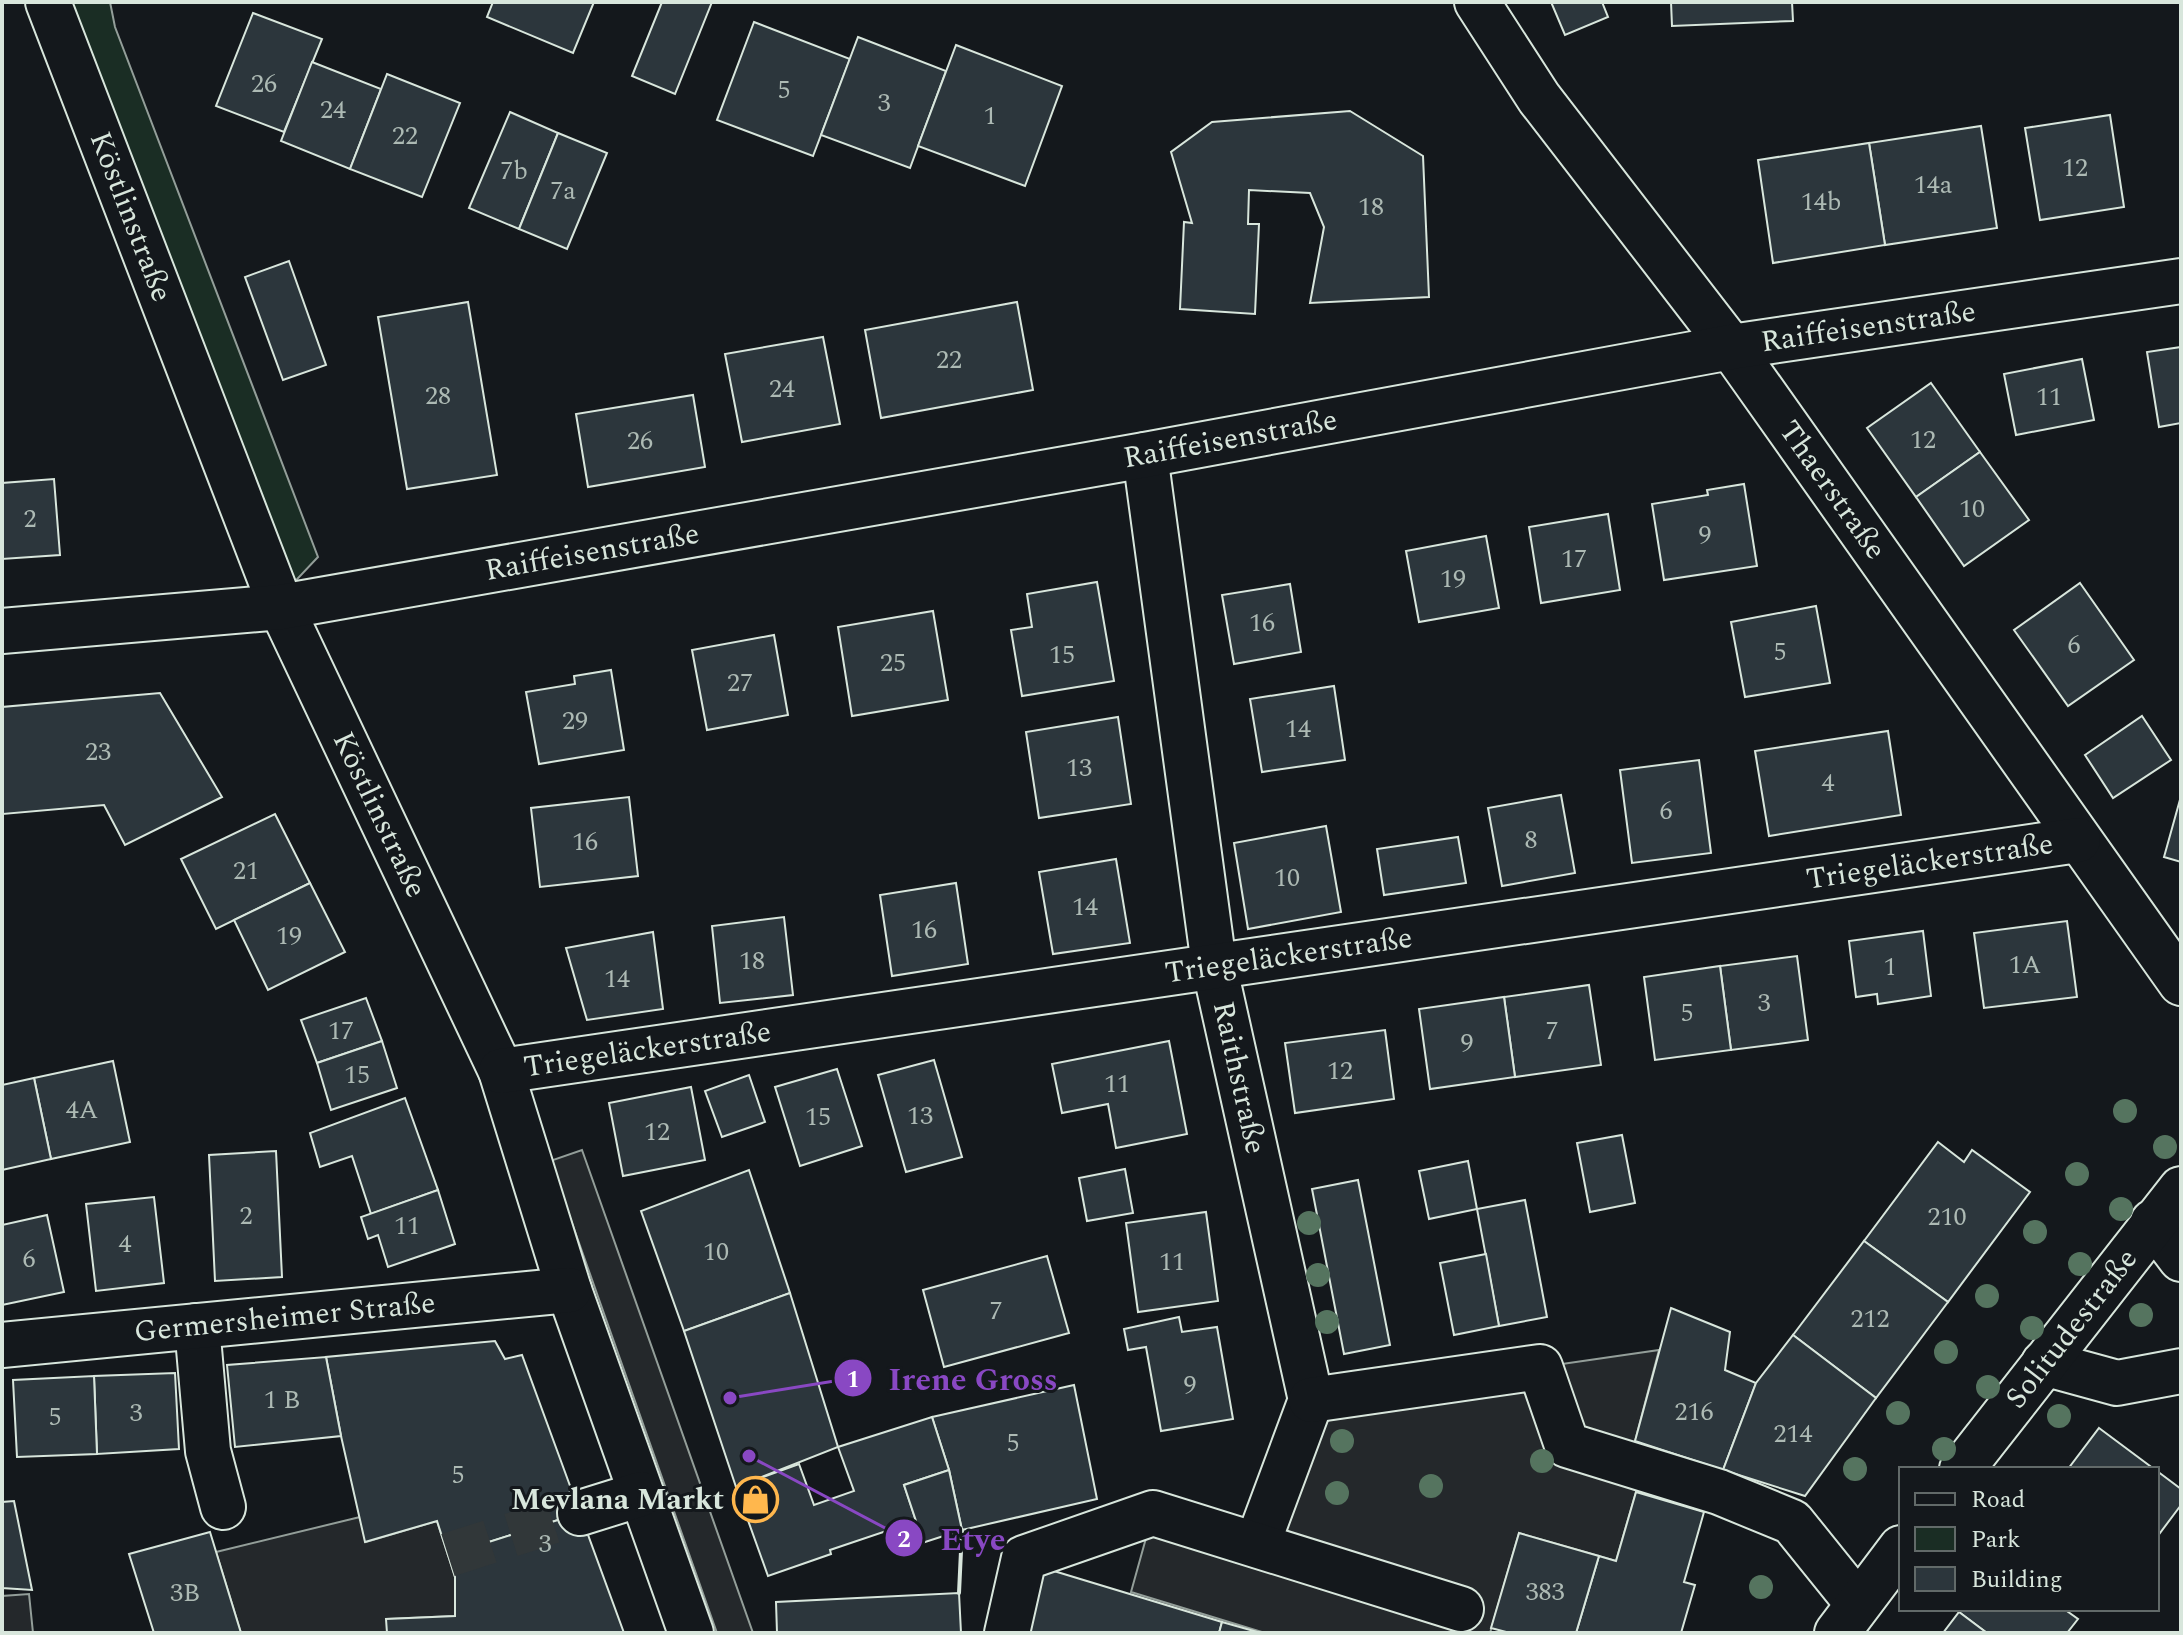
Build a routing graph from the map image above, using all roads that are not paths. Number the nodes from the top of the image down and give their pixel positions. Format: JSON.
{"nodes":[{"id":1,"x":48,"y":2,"type":"edge"},
{"id":2,"x":1477,"y":2,"type":"edge"},
{"id":3,"x":2181,"y":281,"type":"edge"},
{"id":4,"x":1731,"y":347,"type":"junction"},
{"id":5,"x":1145,"y":455,"type":"junction"},
{"id":6,"x":281,"y":607,"type":"junction"},
{"id":7,"x":2,"y":631,"type":"edge"},
{"id":8,"x":2078,"y":840,"type":"junction"},
{"id":9,"x":1214,"y":965,"type":"junction"},
{"id":10,"x":2181,"y":983,"type":"edge"},
{"id":11,"x":501,"y":1071,"type":"junction"},
{"id":12,"x":2181,"y":1189,"type":"edge"},
{"id":13,"x":2153,"y":1222,"type":"junction"},
{"id":14,"x":2181,"y":1259,"type":"edge"},
{"id":15,"x":569,"y":1290,"type":"junction"},
{"id":16,"x":197,"y":1326,"type":"junction"},
{"id":17,"x":2,"y":1345,"type":"edge"},
{"id":18,"x":2044,"y":1363,"type":"junction"},
{"id":19,"x":2181,"y":1371,"type":"edge"},
{"id":20,"x":1311,"y":1400,"type":"junction"},
{"id":21,"x":1964,"y":1467,"type":"edge"},
{"id":22,"x":641,"y":1494,"type":"junction"},
{"id":23,"x":223,"y":1507,"type":"dead end"},
{"id":24,"x":580,"y":1513,"type":"tunnel mouth"},
{"id":25,"x":1257,"y":1545,"type":"junction"},
{"id":26,"x":1899,"y":1551,"type":"edge"},
{"id":27,"x":1461,"y":1609,"type":"dead end"},
{"id":28,"x":1848,"y":1618,"type":"edge"},
{"id":29,"x":691,"y":1633,"type":"edge"},
{"id":30,"x":1007,"y":1633,"type":"edge"}],
"edges":[{"from":1,"to":6,"type":"street","name":"Köstlinstraße"},
{"from":2,"to":4,"type":"street","name":"Thaerstraße"},
{"from":3,"to":4,"type":"street","name":"Raiffeisenstraße"},
{"from":4,"to":5,"type":"street","name":"Raiffeisenstraße"},
{"from":4,"to":8,"type":"street","name":"Thaerstraße"},
{"from":5,"to":6,"type":"street","name":"Raiffeisenstraße"},
{"from":5,"to":9,"type":"street","name":"Raithstraße"},
{"from":6,"to":7,"type":"street","name":"Raiffeisenstraße"},
{"from":6,"to":11,"type":"street","name":"Köstlinstraße"},
{"from":8,"to":9,"type":"street","name":"Triegeläckerstraße"},
{"from":8,"to":10,"type":"street","name":"Thaerstraße"},
{"from":9,"to":11,"type":"street","name":"Triegeläckerstraße"},
{"from":9,"to":20,"type":"street","name":"Raithstraße"},
{"from":11,"to":15,"type":"street","name":"Köstlinstraße"},
{"from":12,"to":13,"type":"street","name":"Solitudestraße"},
{"from":13,"to":14,"type":"street"},
{"from":13,"to":18,"type":"street","name":"Solitudestraße"},
{"from":15,"to":16,"type":"street","name":"Germersheimer Straße"},
{"from":15,"to":22,"type":"street","name":"Köstlinstraße"},
{"from":16,"to":17,"type":"street","name":"Germersheimer Straße"},
{"from":16,"to":23,"type":"street"},
{"from":18,"to":19,"type":"street"},
{"from":18,"to":21,"type":"street","name":"Solitudestraße"},
{"from":20,"to":25,"type":"street"},
{"from":20,"to":28,"type":"street"},
{"from":22,"to":24,"type":"street"},
{"from":22,"to":29,"type":"street","name":"Köstlinstraße"},
{"from":25,"to":27,"type":"street"},
{"from":25,"to":30,"type":"street"},
{"from":26,"to":28,"type":"street"}]}
